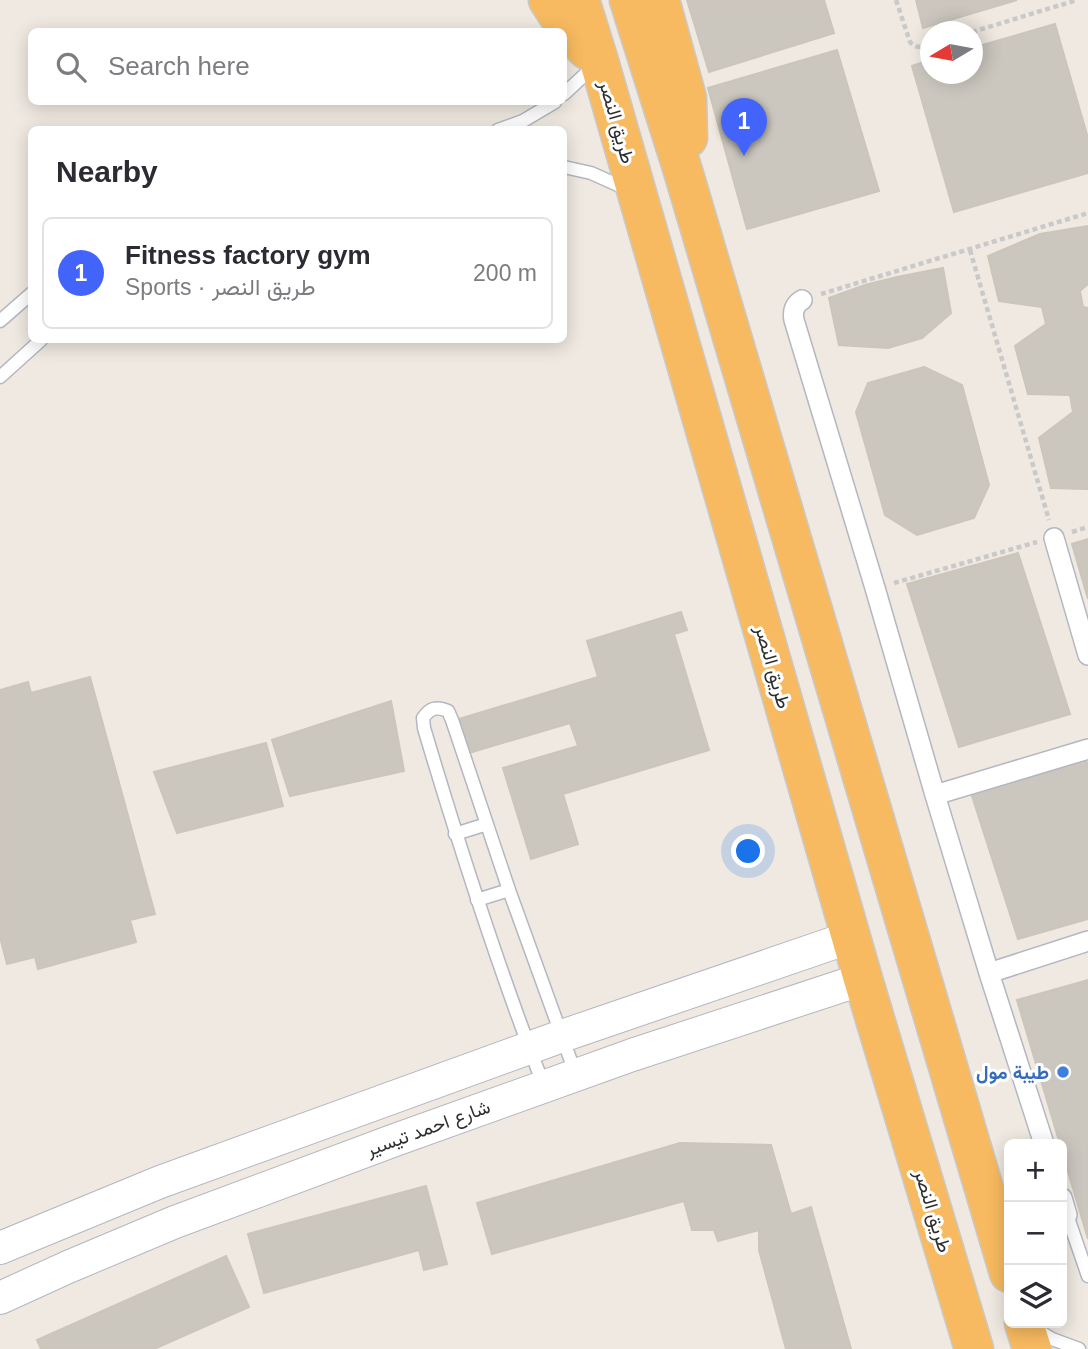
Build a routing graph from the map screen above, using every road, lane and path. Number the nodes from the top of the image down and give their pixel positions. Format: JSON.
{"nodes":[{"id":1,"x":548,"y":0,"type":"edge"},
{"id":2,"x":580,"y":0,"type":"edge"},
{"id":3,"x":629,"y":0,"type":"edge"},
{"id":4,"x":660,"y":0,"type":"edge"},
{"id":5,"x":896,"y":0,"type":"edge"},
{"id":6,"x":1077,"y":0,"type":"edge"},
{"id":7,"x":566,"y":28,"type":"edge"},
{"id":8,"x":567,"y":29,"type":"edge"},
{"id":9,"x":983,"y":29,"type":"edge"},
{"id":10,"x":920,"y":47,"type":"edge"},
{"id":11,"x":599,"y":61,"type":"junction"},
{"id":12,"x":567,"y":91,"type":"edge"},
{"id":13,"x":550,"y":105,"type":"edge"},
{"id":14,"x":509,"y":126,"type":"edge"},
{"id":15,"x":567,"y":168,"type":"edge"},
{"id":16,"x":683,"y":171,"type":"junction"},
{"id":17,"x":637,"y":193,"type":"junction"},
{"id":18,"x":1088,"y":213,"type":"edge"},
{"id":19,"x":970,"y":250,"type":"junction"},
{"id":20,"x":28,"y":296,"type":"edge"},
{"id":21,"x":802,"y":300,"type":"joint"},
{"id":22,"x":0,"y":321,"type":"edge"},
{"id":23,"x":37,"y":343,"type":"edge"},
{"id":24,"x":0,"y":377,"type":"edge"},
{"id":25,"x":1088,"y":527,"type":"edge"},
{"id":26,"x":1054,"y":538,"type":"junction"},
{"id":27,"x":876,"y":588,"type":"junction"},
{"id":28,"x":1088,"y":655,"type":"edge"},
{"id":29,"x":1088,"y":749,"type":"edge"},
{"id":30,"x":935,"y":795,"type":"junction"},
{"id":31,"x":488,"y":824,"type":"junction"},
{"id":32,"x":455,"y":834,"type":"junction"},
{"id":33,"x":509,"y":890,"type":"junction"},
{"id":34,"x":477,"y":900,"type":"junction"},
{"id":35,"x":851,"y":937,"type":"junction"},
{"id":36,"x":1088,"y":941,"type":"edge"},
{"id":37,"x":989,"y":973,"type":"junction"},
{"id":38,"x":863,"y":979,"type":"junction"},
{"id":39,"x":618,"y":1017,"type":"junction"},
{"id":40,"x":562,"y":1036,"type":"junction"},
{"id":41,"x":529,"y":1048,"type":"junction"},
{"id":42,"x":632,"y":1055,"type":"junction"},
{"id":43,"x":576,"y":1075,"type":"junction"},
{"id":44,"x":544,"y":1086,"type":"junction"},
{"id":45,"x":1042,"y":1139,"type":"edge"},
{"id":46,"x":160,"y":1182,"type":"junction"},
{"id":47,"x":1067,"y":1213,"type":"edge"},
{"id":48,"x":176,"y":1222,"type":"junction"},
{"id":49,"x":0,"y":1248,"type":"edge"},
{"id":50,"x":1007,"y":1265,"type":"edge"},
{"id":51,"x":1088,"y":1276,"type":"edge"},
{"id":52,"x":0,"y":1298,"type":"edge"},
{"id":53,"x":1026,"y":1328,"type":"edge"},
{"id":54,"x":1033,"y":1328,"type":"edge"},
{"id":55,"x":974,"y":1349,"type":"edge"},
{"id":56,"x":1032,"y":1349,"type":"edge"},
{"id":57,"x":1079,"y":1349,"type":"edge"}],
"edges":[{"from":1,"to":7,"type":"highway","name":"طريق النصر"},
{"from":2,"to":11,"type":"highway"},
{"from":3,"to":16,"type":"highway"},
{"from":4,"to":16,"type":"highway"},
{"from":5,"to":10,"type":"path"},
{"from":6,"to":9,"type":"path"},
{"from":8,"to":11,"type":"highway","name":"طريق النصر"},
{"from":11,"to":12,"type":"lane"},
{"from":11,"to":17,"type":"highway","name":"طريق النصر"},
{"from":13,"to":14,"type":"lane"},
{"from":15,"to":17,"type":"lane"},
{"from":16,"to":50,"type":"highway"},
{"from":17,"to":35,"type":"highway","name":"طريق النصر"},
{"from":18,"to":19,"type":"path"},
{"from":19,"to":21,"type":"path"},
{"from":19,"to":26,"type":"path"},
{"from":20,"to":22,"type":"lane"},
{"from":21,"to":27,"type":"street"},
{"from":23,"to":24,"type":"lane"},
{"from":25,"to":26,"type":"path"},
{"from":26,"to":27,"type":"path"},
{"from":26,"to":28,"type":"street"},
{"from":27,"to":30,"type":"street"},
{"from":29,"to":30,"type":"street"},
{"from":30,"to":37,"type":"street"},
{"from":31,"to":32,"type":"lane"},
{"from":31,"to":32,"type":"lane"},
{"from":31,"to":33,"type":"lane"},
{"from":32,"to":34,"type":"lane"},
{"from":33,"to":34,"type":"lane"},
{"from":33,"to":40,"type":"lane"},
{"from":34,"to":41,"type":"lane"},
{"from":35,"to":38,"type":"highway","name":"طريق النصر"},
{"from":35,"to":39,"type":"street"},
{"from":36,"to":37,"type":"street"},
{"from":37,"to":45,"type":"street"},
{"from":38,"to":42,"type":"street","name":"شارع احمد تيسير"},
{"from":38,"to":55,"type":"highway","name":"طريق النصر"},
{"from":39,"to":40,"type":"street"},
{"from":39,"to":42,"type":"street"},
{"from":40,"to":41,"type":"street"},
{"from":40,"to":43,"type":"lane"},
{"from":41,"to":44,"type":"lane"},
{"from":41,"to":46,"type":"street"},
{"from":42,"to":43,"type":"street","name":"شارع احمد تيسير"},
{"from":43,"to":44,"type":"street","name":"شارع احمد تيسير"},
{"from":44,"to":48,"type":"street","name":"شارع احمد تيسير"},
{"from":46,"to":48,"type":"street"},
{"from":46,"to":49,"type":"street"},
{"from":47,"to":51,"type":"lane"},
{"from":48,"to":52,"type":"street","name":"شارع احمد تيسير"},
{"from":53,"to":56,"type":"highway"},
{"from":54,"to":57,"type":"lane"}]}
